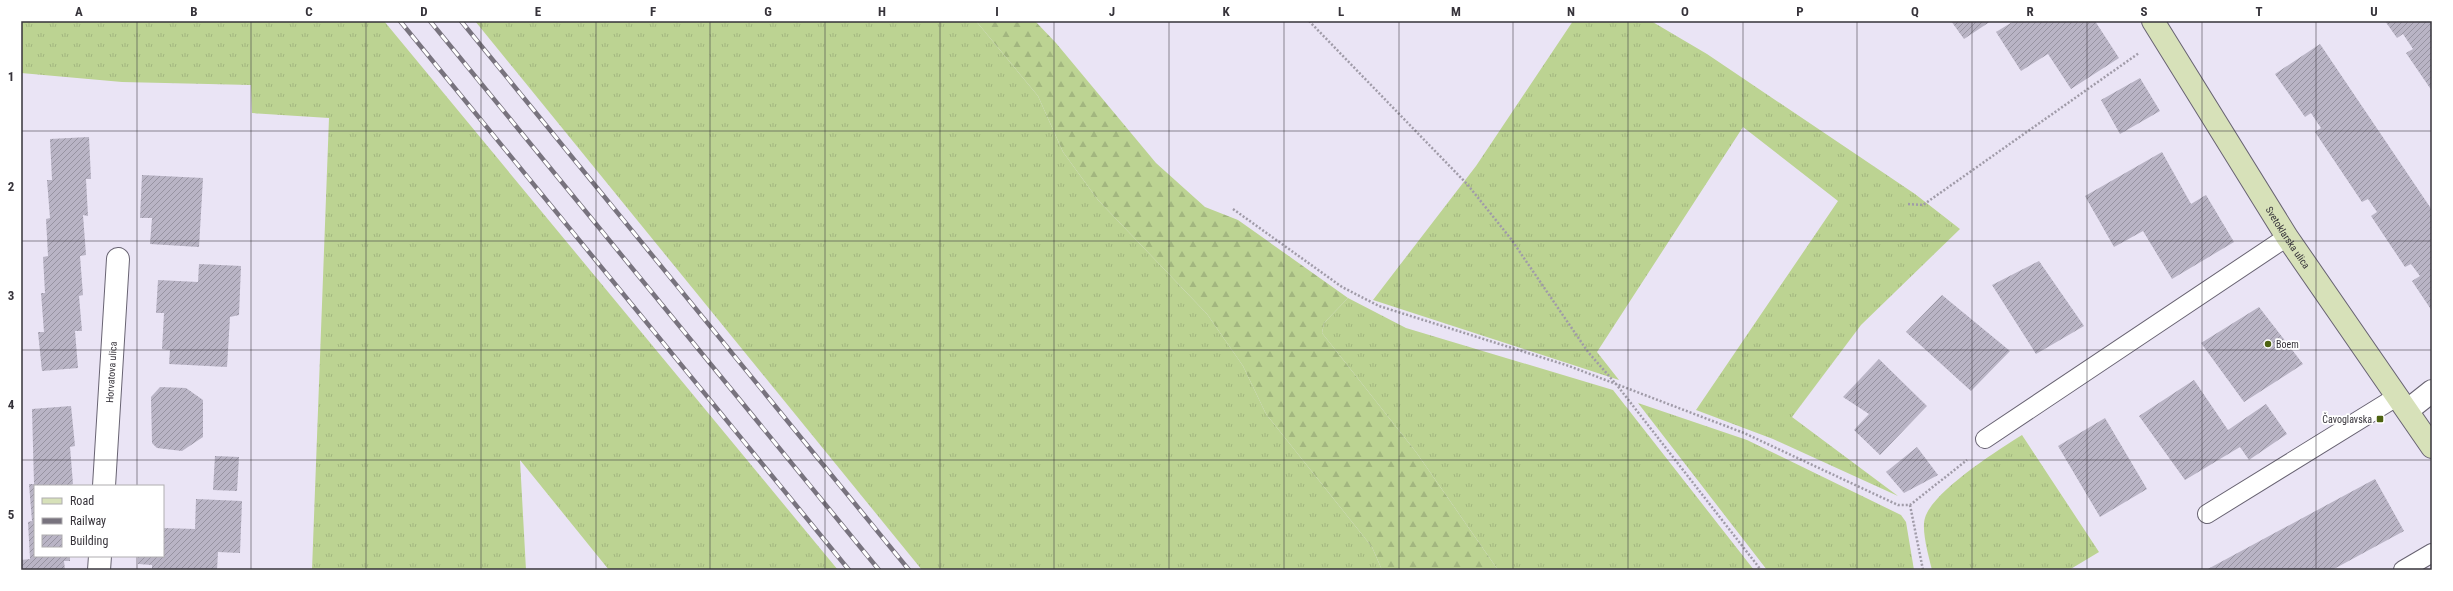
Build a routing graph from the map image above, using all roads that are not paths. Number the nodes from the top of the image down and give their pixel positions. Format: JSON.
{"nodes":[{"id":1,"x":2158,"y":29,"type":"edge"},
{"id":2,"x":2287,"y":237,"type":"junction"},
{"id":3,"x":118,"y":259,"type":"dead end"},
{"id":4,"x":2432,"y":391,"type":"edge"},
{"id":5,"x":2403,"y":403,"type":"junction"},
{"id":6,"x":1985,"y":439,"type":"road end"},
{"id":7,"x":2432,"y":447,"type":"edge"},
{"id":8,"x":104,"y":485,"type":"edge"},
{"id":9,"x":2207,"y":514,"type":"dead end"},
{"id":10,"x":2432,"y":553,"type":"edge"},
{"id":11,"x":100,"y":557,"type":"edge"},
{"id":12,"x":99,"y":570,"type":"edge"},
{"id":13,"x":2404,"y":570,"type":"edge"}],
"edges":[{"from":1,"to":2,"type":"street","name":"Svetoklarska ulica"},
{"from":2,"to":5,"type":"street","name":"Svetoklarska ulica"},
{"from":2,"to":6,"type":"lane"},
{"from":3,"to":8,"type":"street","name":"Horvatova ulica"},
{"from":4,"to":5,"type":"street"},
{"from":5,"to":7,"type":"street","name":"Svetoklarska ulica"},
{"from":5,"to":9,"type":"lane"},
{"from":10,"to":13,"type":"lane"},
{"from":11,"to":12,"type":"street"}]}
